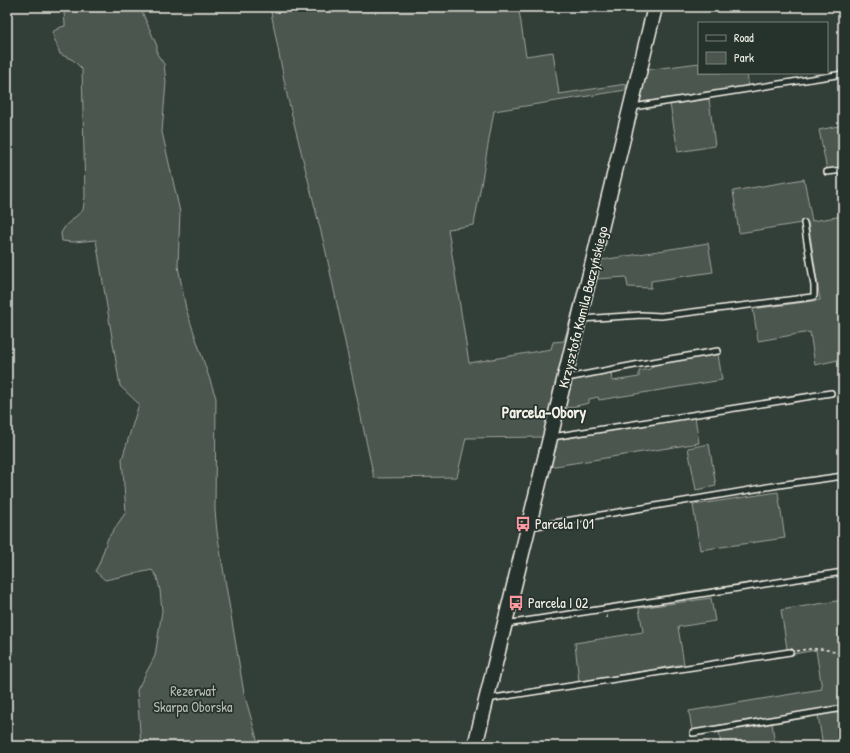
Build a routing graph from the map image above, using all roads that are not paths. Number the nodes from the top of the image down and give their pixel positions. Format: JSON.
{"nodes":[{"id":1,"x":656,"y":7,"type":"edge"},
{"id":2,"x":843,"y":74,"type":"edge"},
{"id":3,"x":631,"y":108,"type":"junction"},
{"id":4,"x":843,"y":170,"type":"edge"},
{"id":5,"x":827,"y":172,"type":"dead end"},
{"id":6,"x":804,"y":223,"type":"dead end"},
{"id":7,"x":580,"y":319,"type":"junction"},
{"id":8,"x":718,"y":351,"type":"dead end"},
{"id":9,"x":565,"y":379,"type":"junction"},
{"id":10,"x":831,"y":393,"type":"dead end"},
{"id":11,"x":551,"y":437,"type":"junction"},
{"id":12,"x":843,"y":476,"type":"edge"},
{"id":13,"x":528,"y":527,"type":"junction"},
{"id":14,"x":843,"y":572,"type":"edge"},
{"id":15,"x":504,"y":625,"type":"junction"},
{"id":16,"x":790,"y":652,"type":"road end"},
{"id":17,"x":486,"y":699,"type":"junction"},
{"id":18,"x":843,"y":708,"type":"edge"},
{"id":19,"x":693,"y":733,"type":"dead end"},
{"id":20,"x":475,"y":746,"type":"edge"}],
"edges":[{"from":1,"to":3,"type":"street","name":"Krzysztofa Kamila Baczyńskiego"},
{"from":2,"to":3,"type":"lane"},
{"from":3,"to":7,"type":"street","name":"Krzysztofa Kamila Baczyńskiego"},
{"from":4,"to":5,"type":"lane"},
{"from":6,"to":7,"type":"lane"},
{"from":7,"to":9,"type":"street","name":"Krzysztofa Kamila Baczyńskiego"},
{"from":8,"to":9,"type":"lane"},
{"from":9,"to":11,"type":"street","name":"Krzysztofa Kamila Baczyńskiego"},
{"from":10,"to":11,"type":"lane"},
{"from":11,"to":13,"type":"street","name":"Krzysztofa Kamila Baczyńskiego"},
{"from":12,"to":13,"type":"lane"},
{"from":13,"to":15,"type":"street","name":"Krzysztofa Kamila Baczyńskiego"},
{"from":14,"to":15,"type":"lane"},
{"from":15,"to":17,"type":"street","name":"Krzysztofa Kamila Baczyńskiego"},
{"from":16,"to":17,"type":"lane"},
{"from":17,"to":20,"type":"street","name":"Krzysztofa Kamila Baczyńskiego"},
{"from":18,"to":19,"type":"lane"}]}
